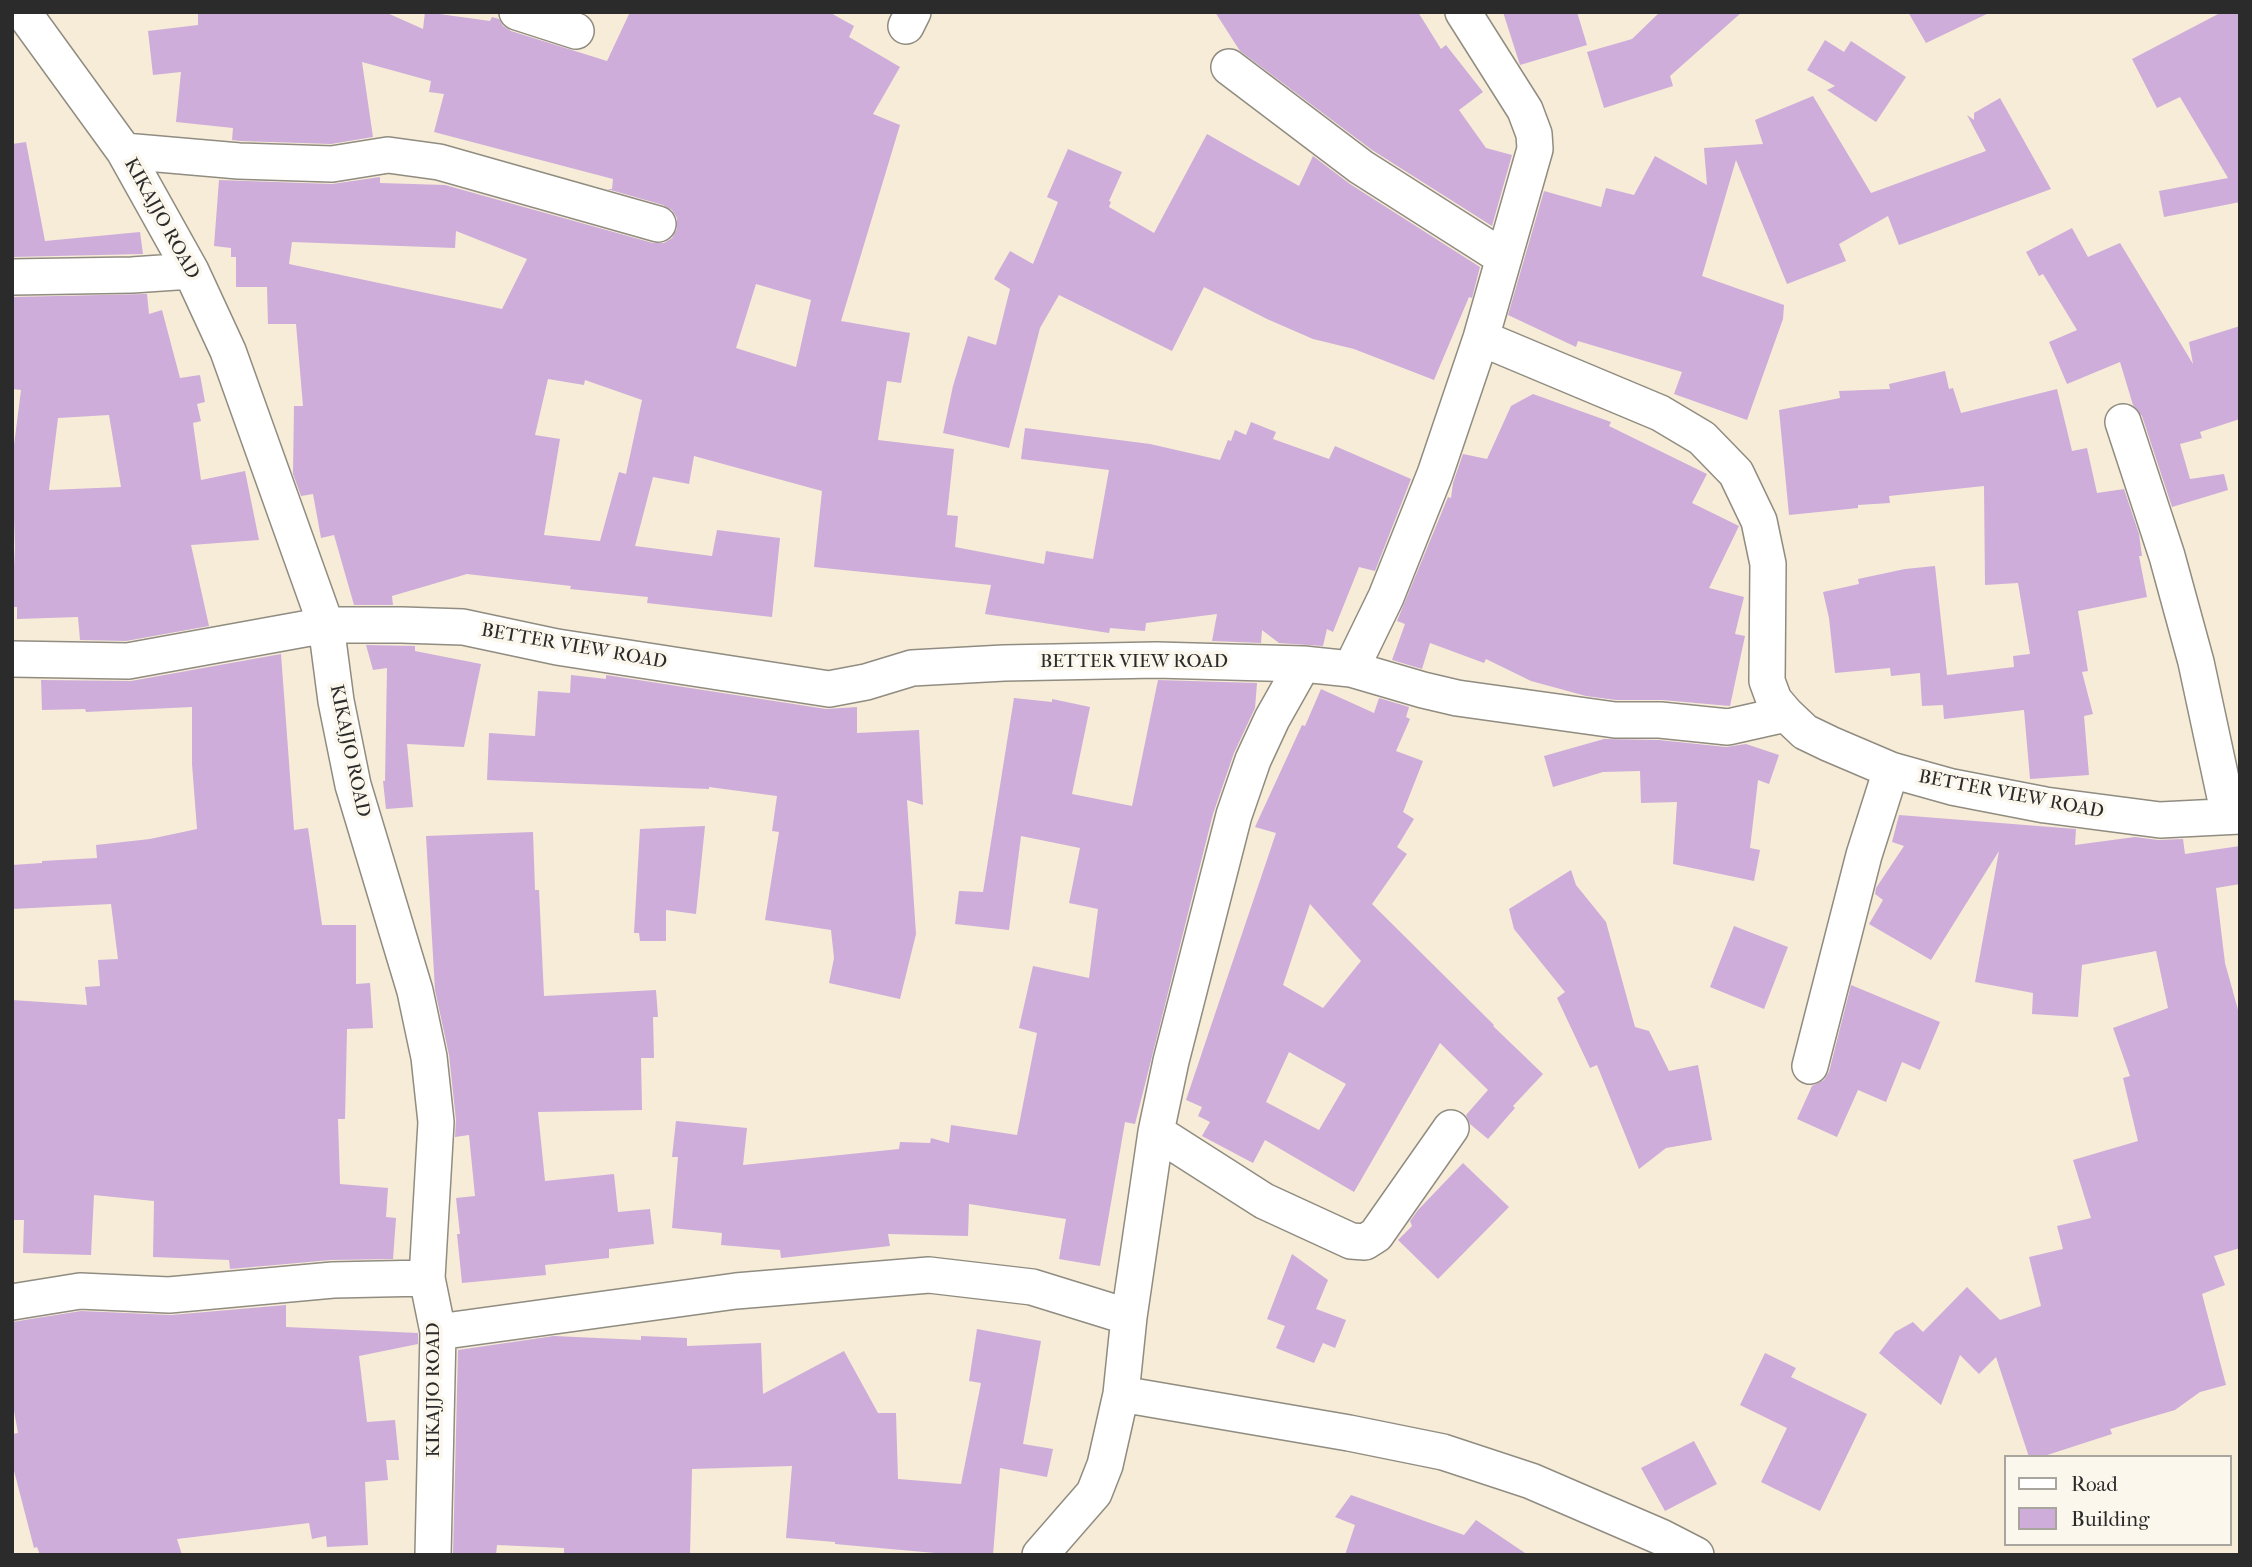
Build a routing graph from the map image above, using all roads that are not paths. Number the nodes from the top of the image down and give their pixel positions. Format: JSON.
{"nodes":[{"id":1,"x":23,"y":12,"type":"edge"},
{"id":2,"x":517,"y":12,"type":"edge"},
{"id":3,"x":1462,"y":12,"type":"edge"},
{"id":4,"x":576,"y":31,"type":"dead end"},
{"id":5,"x":1229,"y":67,"type":"dead end"},
{"id":6,"x":124,"y":151,"type":"junction"},
{"id":7,"x":658,"y":224,"type":"dead end"},
{"id":8,"x":1504,"y":258,"type":"junction"},
{"id":9,"x":191,"y":271,"type":"junction"},
{"id":10,"x":12,"y":277,"type":"edge"},
{"id":11,"x":1481,"y":338,"type":"junction"},
{"id":12,"x":2123,"y":422,"type":"dead end"},
{"id":13,"x":326,"y":625,"type":"junction"},
{"id":14,"x":12,"y":659,"type":"edge"},
{"id":15,"x":1303,"y":664,"type":"junction"},
{"id":16,"x":1351,"y":668,"type":"junction"},
{"id":17,"x":1786,"y":714,"type":"junction"},
{"id":18,"x":1891,"y":770,"type":"junction"},
{"id":19,"x":2234,"y":816,"type":"edge"},
{"id":20,"x":1810,"y":1066,"type":"dead end"},
{"id":21,"x":1451,"y":1128,"type":"dead end"},
{"id":22,"x":1156,"y":1132,"type":"junction"},
{"id":23,"x":427,"y":1278,"type":"junction"},
{"id":24,"x":12,"y":1302,"type":"edge"},
{"id":25,"x":1129,"y":1317,"type":"junction"},
{"id":26,"x":438,"y":1332,"type":"junction"},
{"id":27,"x":1121,"y":1394,"type":"junction"},
{"id":28,"x":433,"y":1555,"type":"edge"},
{"id":29,"x":1040,"y":1555,"type":"edge"},
{"id":30,"x":1696,"y":1555,"type":"edge"}],
"edges":[{"from":1,"to":6,"type":"street","name":"KIKAJJO ROAD"},
{"from":2,"to":4,"type":"street"},
{"from":3,"to":8,"type":"street"},
{"from":5,"to":8,"type":"street"},
{"from":6,"to":7,"type":"street"},
{"from":6,"to":9,"type":"street","name":"KIKAJJO ROAD"},
{"from":8,"to":11,"type":"street"},
{"from":9,"to":10,"type":"street"},
{"from":9,"to":13,"type":"street","name":"KIKAJJO ROAD"},
{"from":11,"to":16,"type":"street"},
{"from":11,"to":17,"type":"street"},
{"from":12,"to":19,"type":"street"},
{"from":13,"to":14,"type":"street","name":"BETTER VIEW ROAD"},
{"from":13,"to":15,"type":"street","name":"BETTER VIEW ROAD"},
{"from":13,"to":23,"type":"street","name":"KIKAJJO ROAD"},
{"from":15,"to":16,"type":"street","name":"BETTER VIEW ROAD"},
{"from":15,"to":22,"type":"street"},
{"from":16,"to":17,"type":"street","name":"BETTER VIEW ROAD"},
{"from":17,"to":18,"type":"street","name":"BETTER VIEW ROAD"},
{"from":18,"to":19,"type":"street","name":"BETTER VIEW ROAD"},
{"from":18,"to":20,"type":"street"},
{"from":21,"to":22,"type":"street"},
{"from":22,"to":25,"type":"street"},
{"from":23,"to":24,"type":"street"},
{"from":23,"to":26,"type":"street","name":"KIKAJJO ROAD"},
{"from":25,"to":26,"type":"street"},
{"from":25,"to":27,"type":"street"},
{"from":26,"to":28,"type":"street","name":"KIKAJJO ROAD"},
{"from":27,"to":29,"type":"street"},
{"from":27,"to":30,"type":"street"}]}
